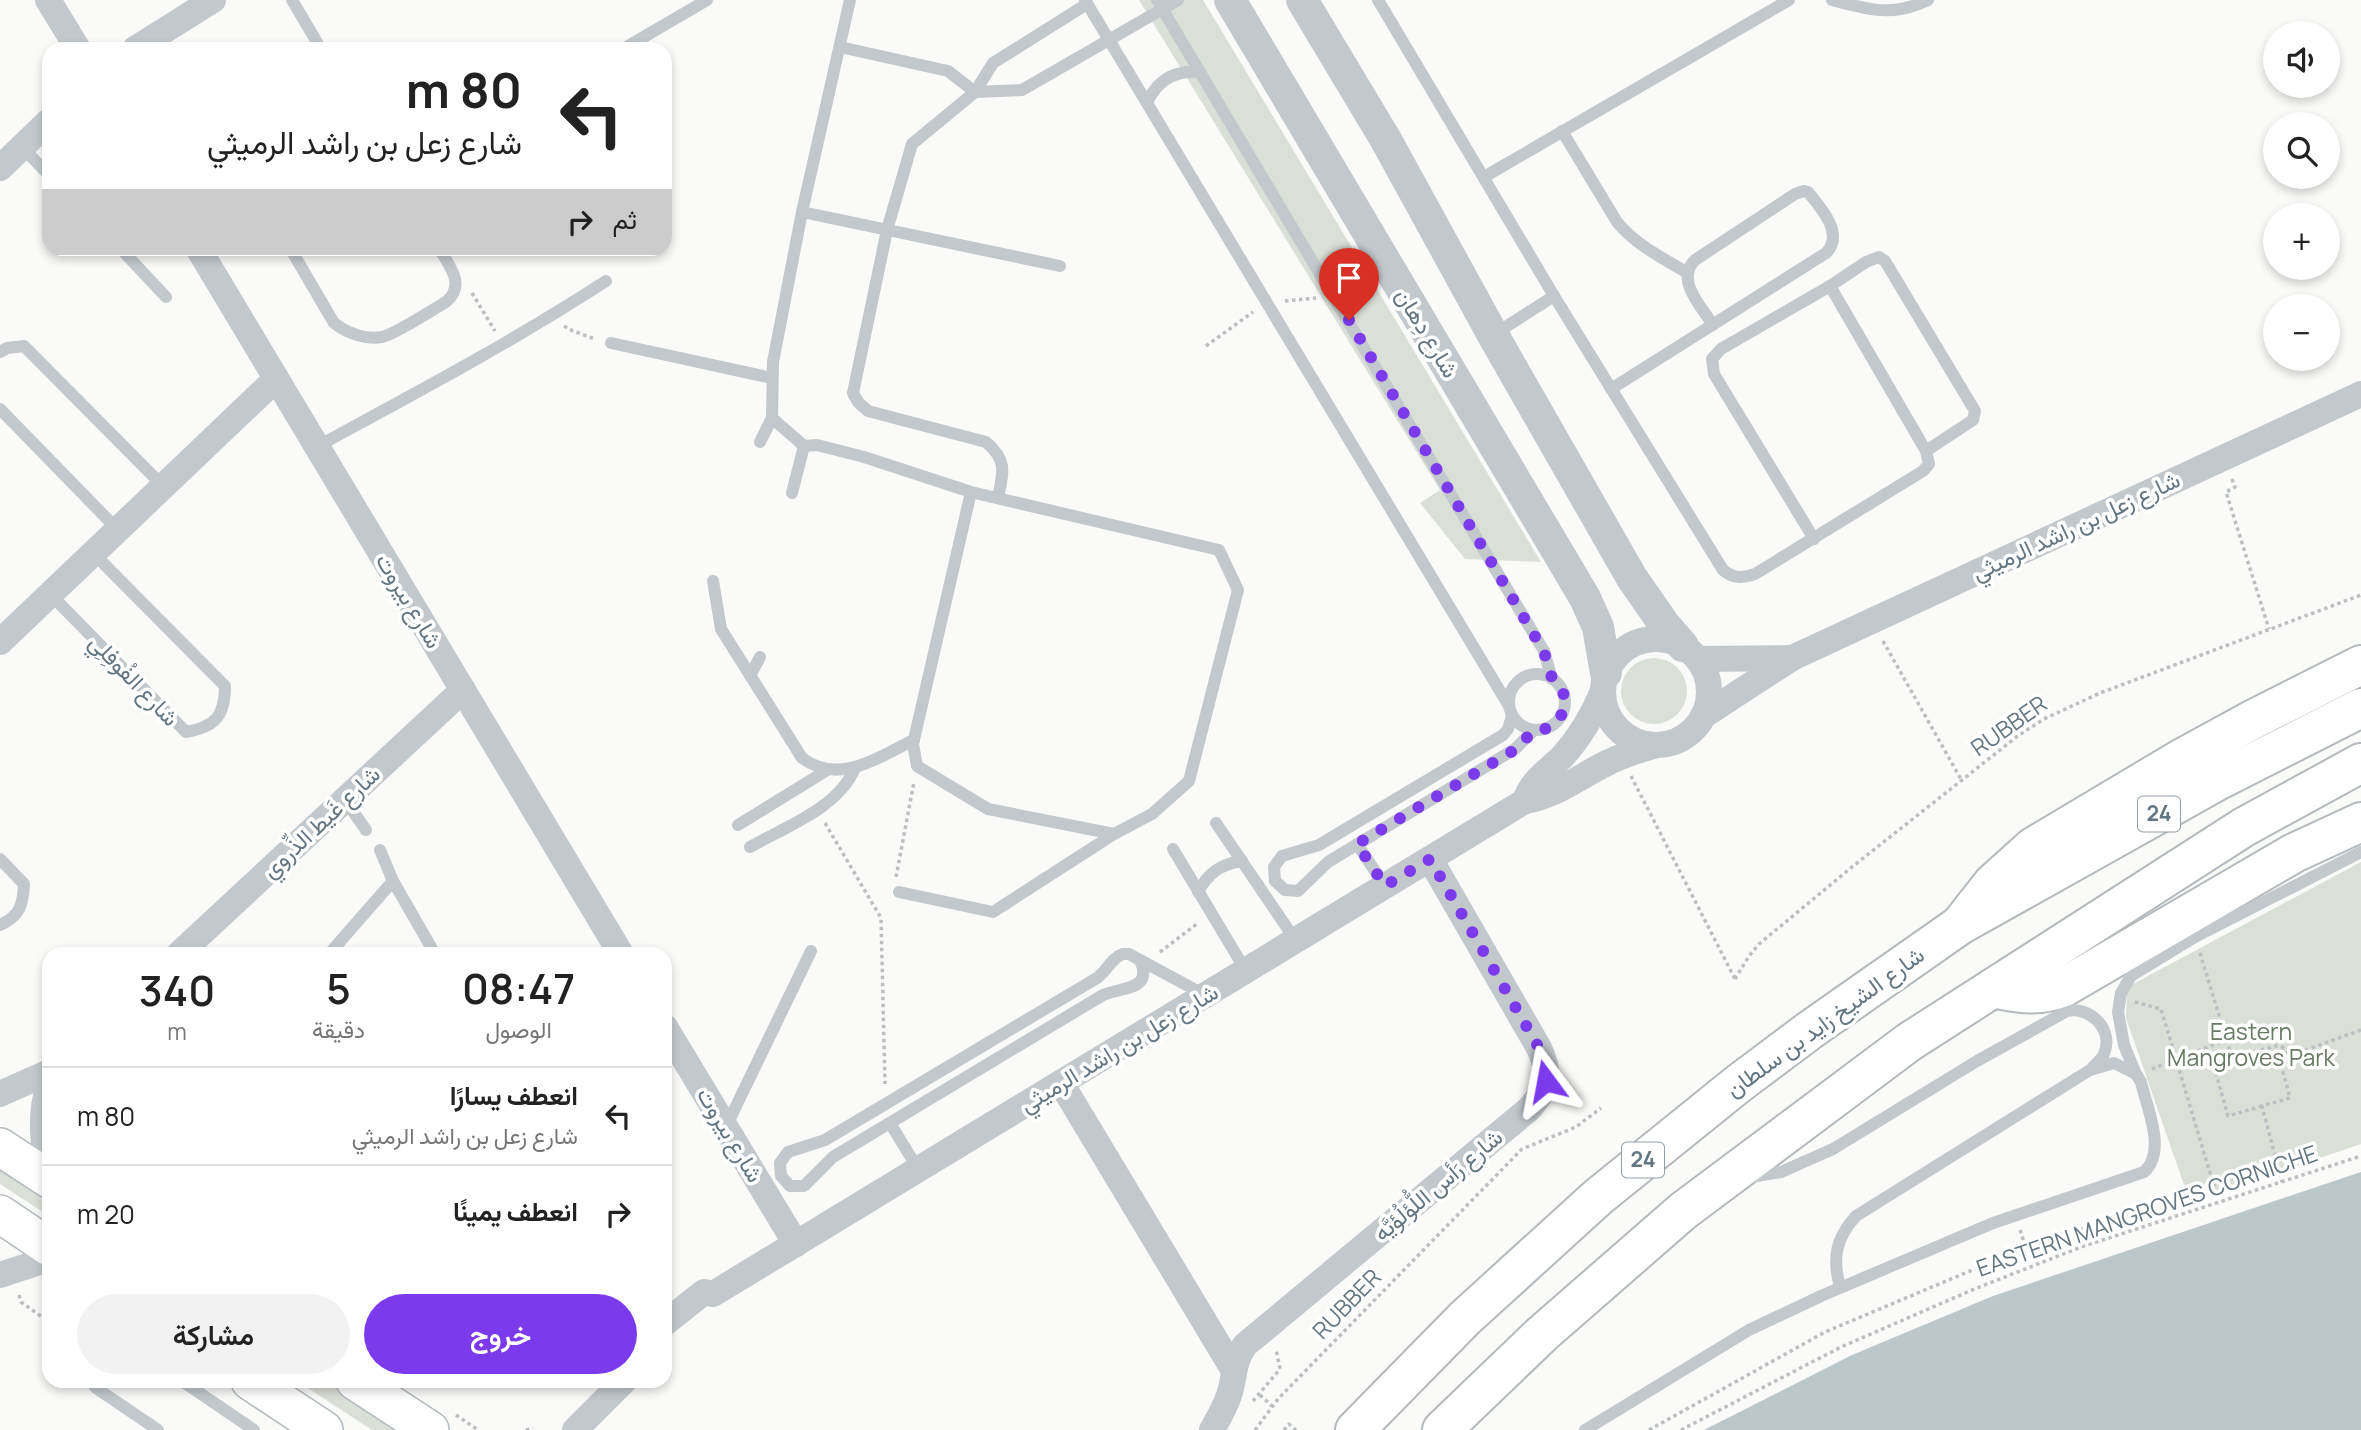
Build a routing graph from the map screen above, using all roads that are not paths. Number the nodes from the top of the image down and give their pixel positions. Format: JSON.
{"nodes":[{"id":1,"x":48,"y":0,"type":"edge"},
{"id":2,"x":213,"y":0,"type":"edge"},
{"id":3,"x":292,"y":0,"type":"edge"},
{"id":4,"x":707,"y":0,"type":"edge"},
{"id":5,"x":850,"y":0,"type":"edge"},
{"id":6,"x":1178,"y":0,"type":"edge"},
{"id":7,"x":1230,"y":0,"type":"edge"},
{"id":8,"x":1302,"y":0,"type":"edge"},
{"id":9,"x":1378,"y":0,"type":"edge"},
{"id":10,"x":1789,"y":0,"type":"edge"},
{"id":11,"x":1832,"y":0,"type":"edge"},
{"id":12,"x":1928,"y":0,"type":"edge"},
{"id":13,"x":1086,"y":2,"type":"edge"},
{"id":14,"x":1160,"y":4,"type":"edge"},
{"id":15,"x":1108,"y":39,"type":"junction"},
{"id":16,"x":74,"y":42,"type":"edge"},
{"id":17,"x":150,"y":42,"type":"edge"},
{"id":18,"x":317,"y":42,"type":"edge"},
{"id":19,"x":635,"y":42,"type":"edge"},
{"id":20,"x":840,"y":47,"type":"junction"},
{"id":21,"x":1200,"y":72,"type":"junction"},
{"id":22,"x":975,"y":92,"type":"junction"},
{"id":23,"x":1147,"y":103,"type":"junction"},
{"id":24,"x":42,"y":128,"type":"edge"},
{"id":25,"x":1562,"y":131,"type":"junction"},
{"id":26,"x":22,"y":147,"type":"junction"},
{"id":27,"x":0,"y":168,"type":"edge"},
{"id":28,"x":42,"y":168,"type":"edge"},
{"id":29,"x":1484,"y":177,"type":"junction"},
{"id":30,"x":802,"y":212,"type":"junction"},
{"id":31,"x":887,"y":230,"type":"junction"},
{"id":32,"x":128,"y":256,"type":"edge"},
{"id":33,"x":203,"y":256,"type":"edge"},
{"id":34,"x":295,"y":256,"type":"edge"},
{"id":35,"x":444,"y":256,"type":"edge"},
{"id":36,"x":1060,"y":266,"type":"dead end"},
{"id":37,"x":1686,"y":272,"type":"junction"},
{"id":38,"x":606,"y":281,"type":"dead end"},
{"id":39,"x":1830,"y":286,"type":"junction"},
{"id":40,"x":166,"y":296,"type":"dead end"},
{"id":41,"x":1554,"y":296,"type":"junction"},
{"id":42,"x":1713,"y":325,"type":"junction"},
{"id":43,"x":1493,"y":335,"type":"junction"},
{"id":44,"x":611,"y":344,"type":"road end"},
{"id":45,"x":0,"y":352,"type":"edge"},
{"id":46,"x":772,"y":378,"type":"junction"},
{"id":47,"x":276,"y":379,"type":"junction"},
{"id":48,"x":1611,"y":389,"type":"junction"},
{"id":49,"x":2361,"y":394,"type":"edge"},
{"id":50,"x":0,"y":409,"type":"edge"},
{"id":51,"x":772,"y":418,"type":"junction"},
{"id":52,"x":760,"y":442,"type":"dead end"},
{"id":53,"x":804,"y":446,"type":"junction"},
{"id":54,"x":316,"y":447,"type":"junction"},
{"id":55,"x":1926,"y":452,"type":"junction"},
{"id":56,"x":163,"y":486,"type":"junction"},
{"id":57,"x":971,"y":492,"type":"junction"},
{"id":58,"x":792,"y":493,"type":"dead end"},
{"id":59,"x":998,"y":498,"type":"junction"},
{"id":60,"x":118,"y":530,"type":"junction"},
{"id":61,"x":1814,"y":539,"type":"junction"},
{"id":62,"x":93,"y":553,"type":"junction"},
{"id":63,"x":713,"y":581,"type":"dead end"},
{"id":64,"x":50,"y":594,"type":"junction"},
{"id":65,"x":0,"y":642,"type":"edge"},
{"id":66,"x":1690,"y":653,"type":"junction"},
{"id":67,"x":760,"y":657,"type":"dead end"},
{"id":68,"x":1792,"y":658,"type":"junction"},
{"id":69,"x":2361,"y":665,"type":"edge"},
{"id":70,"x":750,"y":676,"type":"junction"},
{"id":71,"x":1552,"y":678,"type":"junction"},
{"id":72,"x":1605,"y":682,"type":"junction"},
{"id":73,"x":463,"y":690,"type":"junction"},
{"id":74,"x":2361,"y":708,"type":"edge"},
{"id":75,"x":1510,"y":711,"type":"junction"},
{"id":76,"x":1703,"y":716,"type":"junction"},
{"id":77,"x":1534,"y":730,"type":"junction"},
{"id":78,"x":914,"y":740,"type":"junction"},
{"id":79,"x":1657,"y":745,"type":"junction"},
{"id":80,"x":2361,"y":763,"type":"edge"},
{"id":81,"x":855,"y":768,"type":"junction"},
{"id":82,"x":829,"y":769,"type":"junction"},
{"id":83,"x":1189,"y":781,"type":"junction"},
{"id":84,"x":1197,"y":793,"type":"dead end"},
{"id":85,"x":345,"y":800,"type":"junction"},
{"id":86,"x":1524,"y":801,"type":"junction"},
{"id":87,"x":2361,"y":822,"type":"edge"},
{"id":88,"x":1216,"y":823,"type":"dead end"},
{"id":89,"x":738,"y":825,"type":"dead end"},
{"id":90,"x":366,"y":830,"type":"dead end"},
{"id":91,"x":1114,"y":834,"type":"junction"},
{"id":92,"x":1357,"y":844,"type":"junction"},
{"id":93,"x":750,"y":847,"type":"dead end"},
{"id":94,"x":1173,"y":849,"type":"dead end"},
{"id":95,"x":380,"y":850,"type":"dead end"},
{"id":96,"x":2361,"y":852,"type":"edge"},
{"id":97,"x":0,"y":859,"type":"edge"},
{"id":98,"x":1430,"y":859,"type":"junction"},
{"id":99,"x":1242,"y":862,"type":"junction"},
{"id":100,"x":393,"y":881,"type":"junction"},
{"id":101,"x":1385,"y":886,"type":"junction"},
{"id":102,"x":1198,"y":891,"type":"junction"},
{"id":103,"x":899,"y":892,"type":"road end"},
{"id":104,"x":0,"y":925,"type":"edge"},
{"id":105,"x":1960,"y":925,"type":"junction"},
{"id":106,"x":1296,"y":940,"type":"junction"},
{"id":107,"x":187,"y":947,"type":"edge"},
{"id":108,"x":335,"y":947,"type":"edge"},
{"id":109,"x":431,"y":947,"type":"edge"},
{"id":110,"x":617,"y":947,"type":"edge"},
{"id":111,"x":811,"y":951,"type":"dead end"},
{"id":112,"x":1143,"y":962,"type":"junction"},
{"id":113,"x":1246,"y":971,"type":"junction"},
{"id":114,"x":1993,"y":988,"type":"junction"},
{"id":115,"x":1206,"y":995,"type":"junction"},
{"id":116,"x":672,"y":1039,"type":"edge"},
{"id":117,"x":2090,"y":1070,"type":"junction"},
{"id":118,"x":2136,"y":1074,"type":"junction"},
{"id":119,"x":42,"y":1075,"type":"edge"},
{"id":120,"x":1060,"y":1083,"type":"junction"},
{"id":121,"x":0,"y":1094,"type":"edge"},
{"id":122,"x":42,"y":1111,"type":"edge"},
{"id":123,"x":890,"y":1123,"type":"junction"},
{"id":124,"x":726,"y":1128,"type":"junction"},
{"id":125,"x":42,"y":1139,"type":"edge"},
{"id":126,"x":0,"y":1147,"type":"edge"},
{"id":127,"x":918,"y":1169,"type":"junction"},
{"id":128,"x":42,"y":1174,"type":"edge"},
{"id":129,"x":1728,"y":1176,"type":"junction"},
{"id":130,"x":0,"y":1214,"type":"edge"},
{"id":131,"x":42,"y":1242,"type":"edge"},
{"id":132,"x":796,"y":1244,"type":"junction"},
{"id":133,"x":42,"y":1263,"type":"edge"},
{"id":134,"x":9,"y":1284,"type":"edge"},
{"id":135,"x":1840,"y":1287,"type":"junction"},
{"id":136,"x":713,"y":1294,"type":"junction"},
{"id":137,"x":672,"y":1317,"type":"edge"},
{"id":138,"x":672,"y":1338,"type":"edge"},
{"id":139,"x":1233,"y":1369,"type":"junction"},
{"id":140,"x":96,"y":1388,"type":"edge"},
{"id":141,"x":193,"y":1388,"type":"edge"},
{"id":142,"x":261,"y":1388,"type":"edge"},
{"id":143,"x":366,"y":1388,"type":"edge"},
{"id":144,"x":595,"y":1388,"type":"edge"},
{"id":145,"x":617,"y":1388,"type":"edge"},
{"id":146,"x":545,"y":1429,"type":"edge"},
{"id":147,"x":158,"y":1430,"type":"edge"},
{"id":148,"x":254,"y":1430,"type":"edge"},
{"id":149,"x":324,"y":1430,"type":"edge"},
{"id":150,"x":430,"y":1430,"type":"edge"},
{"id":151,"x":575,"y":1430,"type":"edge"},
{"id":152,"x":1212,"y":1430,"type":"edge"},
{"id":153,"x":1355,"y":1430,"type":"edge"},
{"id":154,"x":1442,"y":1430,"type":"edge"},
{"id":155,"x":1585,"y":1430,"type":"edge"}],
"edges":[{"from":1,"to":16,"type":"street"},
{"from":2,"to":17,"type":"street"},
{"from":3,"to":18,"type":"lane"},
{"from":4,"to":19,"type":"lane"},
{"from":5,"to":20,"type":"lane"},
{"from":6,"to":14,"type":"lane"},
{"from":7,"to":72,"type":"street","name":"شارع دِهان"},
{"from":8,"to":43,"type":"street"},
{"from":9,"to":29,"type":"lane"},
{"from":10,"to":25,"type":"lane"},
{"from":11,"to":12,"type":"lane"},
{"from":13,"to":15,"type":"lane"},
{"from":13,"to":22,"type":"lane"},
{"from":14,"to":15,"type":"lane"},
{"from":14,"to":21,"type":"lane"},
{"from":15,"to":22,"type":"lane"},
{"from":15,"to":23,"type":"lane"},
{"from":20,"to":22,"type":"lane"},
{"from":20,"to":30,"type":"lane"},
{"from":21,"to":23,"type":"lane"},
{"from":21,"to":71,"type":"lane"},
{"from":22,"to":31,"type":"lane"},
{"from":23,"to":75,"type":"lane"},
{"from":24,"to":26,"type":"street"},
{"from":25,"to":29,"type":"lane"},
{"from":25,"to":37,"type":"lane"},
{"from":26,"to":27,"type":"street"},
{"from":26,"to":28,"type":"lane"},
{"from":29,"to":41,"type":"lane"},
{"from":30,"to":31,"type":"lane"},
{"from":30,"to":46,"type":"lane"},
{"from":31,"to":36,"type":"lane"},
{"from":31,"to":59,"type":"lane"},
{"from":32,"to":40,"type":"lane"},
{"from":33,"to":47,"type":"street","name":"شارع بيروت"},
{"from":34,"to":35,"type":"lane"},
{"from":37,"to":42,"type":"lane"},
{"from":37,"to":42,"type":"lane"},
{"from":38,"to":54,"type":"lane"},
{"from":39,"to":55,"type":"lane"},
{"from":39,"to":55,"type":"lane"},
{"from":39,"to":61,"type":"lane"},
{"from":41,"to":43,"type":"lane"},
{"from":41,"to":48,"type":"lane"},
{"from":42,"to":48,"type":"lane"},
{"from":43,"to":66,"type":"street"},
{"from":44,"to":46,"type":"lane"},
{"from":45,"to":56,"type":"lane"},
{"from":46,"to":51,"type":"lane"},
{"from":47,"to":54,"type":"street","name":"شارع بيروت"},
{"from":47,"to":56,"type":"street"},
{"from":48,"to":61,"type":"lane"},
{"from":49,"to":68,"type":"street","name":"شارع زعل بن راشد الرميثي"},
{"from":50,"to":60,"type":"lane"},
{"from":51,"to":52,"type":"lane"},
{"from":51,"to":53,"type":"lane"},
{"from":53,"to":57,"type":"lane"},
{"from":53,"to":58,"type":"lane"},
{"from":54,"to":73,"type":"street","name":"شارع بيروت"},
{"from":55,"to":61,"type":"lane"},
{"from":56,"to":60,"type":"street"},
{"from":57,"to":59,"type":"lane"},
{"from":57,"to":78,"type":"lane"},
{"from":59,"to":83,"type":"lane"},
{"from":60,"to":62,"type":"street"},
{"from":62,"to":64,"type":"street"},
{"from":62,"to":64,"type":"lane","name":"شارع الفُوفِلِي"},
{"from":63,"to":70,"type":"lane"},
{"from":64,"to":65,"type":"street"},
{"from":66,"to":68,"type":"street","name":"شارع زعل بن راشد الرميثي"},
{"from":66,"to":72,"type":"street"},
{"from":66,"to":76,"type":"street"},
{"from":67,"to":70,"type":"lane"},
{"from":68,"to":76,"type":"street","name":"شارع زعل بن راشد الرميثي"},
{"from":69,"to":105,"type":"main road"},
{"from":70,"to":82,"type":"lane"},
{"from":71,"to":75,"type":"lane"},
{"from":71,"to":77,"type":"lane"},
{"from":72,"to":79,"type":"street"},
{"from":72,"to":86,"type":"street","name":"شارع زعل بن راشد الرميثي"},
{"from":73,"to":85,"type":"street","name":"شارع غَيط الذِّروي"},
{"from":73,"to":110,"type":"street","name":"شارع بيروت"},
{"from":74,"to":105,"type":"main road","name":"شارع الشيخ زايد بن سلطان","number":"24"},
{"from":75,"to":77,"type":"lane"},
{"from":75,"to":92,"type":"lane"},
{"from":76,"to":79,"type":"street"},
{"from":77,"to":92,"type":"lane"},
{"from":78,"to":81,"type":"lane"},
{"from":78,"to":91,"type":"lane"},
{"from":79,"to":86,"type":"street","name":"شارع زعل بن راشد الرميثي"},
{"from":80,"to":114,"type":"main road","number":"24"},
{"from":81,"to":82,"type":"lane"},
{"from":81,"to":93,"type":"lane"},
{"from":82,"to":89,"type":"lane"},
{"from":83,"to":84,"type":"lane"},
{"from":83,"to":91,"type":"lane"},
{"from":85,"to":90,"type":"lane"},
{"from":85,"to":107,"type":"street","name":"شارع غَيط الذِّروي"},
{"from":86,"to":98,"type":"street","name":"شارع زعل بن راشد الرميثي"},
{"from":87,"to":114,"type":"main road"},
{"from":88,"to":99,"type":"lane"},
{"from":91,"to":103,"type":"lane"},
{"from":92,"to":101,"type":"lane"},
{"from":94,"to":102,"type":"lane"},
{"from":95,"to":100,"type":"lane"},
{"from":96,"to":118,"type":"lane"},
{"from":97,"to":104,"type":"lane"},
{"from":98,"to":101,"type":"street","name":"شارع زعل بن راشد الرميثي"},
{"from":98,"to":139,"type":"street","name":"شارع رَأس اللُّؤلُؤيَّه"},
{"from":99,"to":102,"type":"lane"},
{"from":99,"to":106,"type":"lane"},
{"from":100,"to":108,"type":"lane"},
{"from":100,"to":109,"type":"lane"},
{"from":101,"to":106,"type":"street","name":"شارع زعل بن راشد الرميثي"},
{"from":102,"to":113,"type":"lane"},
{"from":105,"to":153,"type":"main road","name":"شارع الشيخ زايد بن سلطان","number":"24"},
{"from":106,"to":113,"type":"street","name":"شارع زعل بن راشد الرميثي"},
{"from":111,"to":124,"type":"lane"},
{"from":112,"to":115,"type":"lane"},
{"from":112,"to":123,"type":"lane"},
{"from":112,"to":123,"type":"lane"},
{"from":113,"to":115,"type":"street","name":"شارع زعل بن راشد الرميثي"},
{"from":114,"to":129,"type":"main road","number":"24"},
{"from":115,"to":120,"type":"street","name":"شارع زعل بن راشد الرميثي"},
{"from":116,"to":124,"type":"street","name":"شارع بيروت"},
{"from":117,"to":118,"type":"lane"},
{"from":117,"to":129,"type":"lane"},
{"from":117,"to":135,"type":"lane"},
{"from":118,"to":135,"type":"lane"},
{"from":119,"to":121,"type":"street"},
{"from":120,"to":127,"type":"street","name":"شارع زعل بن راشد الرميثي"},
{"from":120,"to":139,"type":"street"},
{"from":122,"to":125,"type":"street"},
{"from":123,"to":127,"type":"lane"},
{"from":124,"to":132,"type":"street","name":"شارع بيروت"},
{"from":126,"to":128,"type":"main road"},
{"from":127,"to":132,"type":"street","name":"شارع زعل بن راشد الرميثي"},
{"from":129,"to":154,"type":"main road","number":"24"},
{"from":130,"to":131,"type":"main road"},
{"from":132,"to":136,"type":"street","name":"شارع زعل بن راشد الرميثي"},
{"from":133,"to":134,"type":"street"},
{"from":135,"to":155,"type":"lane"},
{"from":136,"to":137,"type":"street","name":"شارع زعل بن راشد الرميثي"},
{"from":136,"to":138,"type":"street","name":"شارع زعل بن راشد الرميثي"},
{"from":139,"to":152,"type":"street","name":"شارع رَأس اللُّؤلُؤيَّه"},
{"from":140,"to":147,"type":"lane"},
{"from":141,"to":148,"type":"lane"},
{"from":142,"to":149,"type":"main road"},
{"from":143,"to":150,"type":"main road"},
{"from":144,"to":146,"type":"street"},
{"from":145,"to":151,"type":"street"}]}
